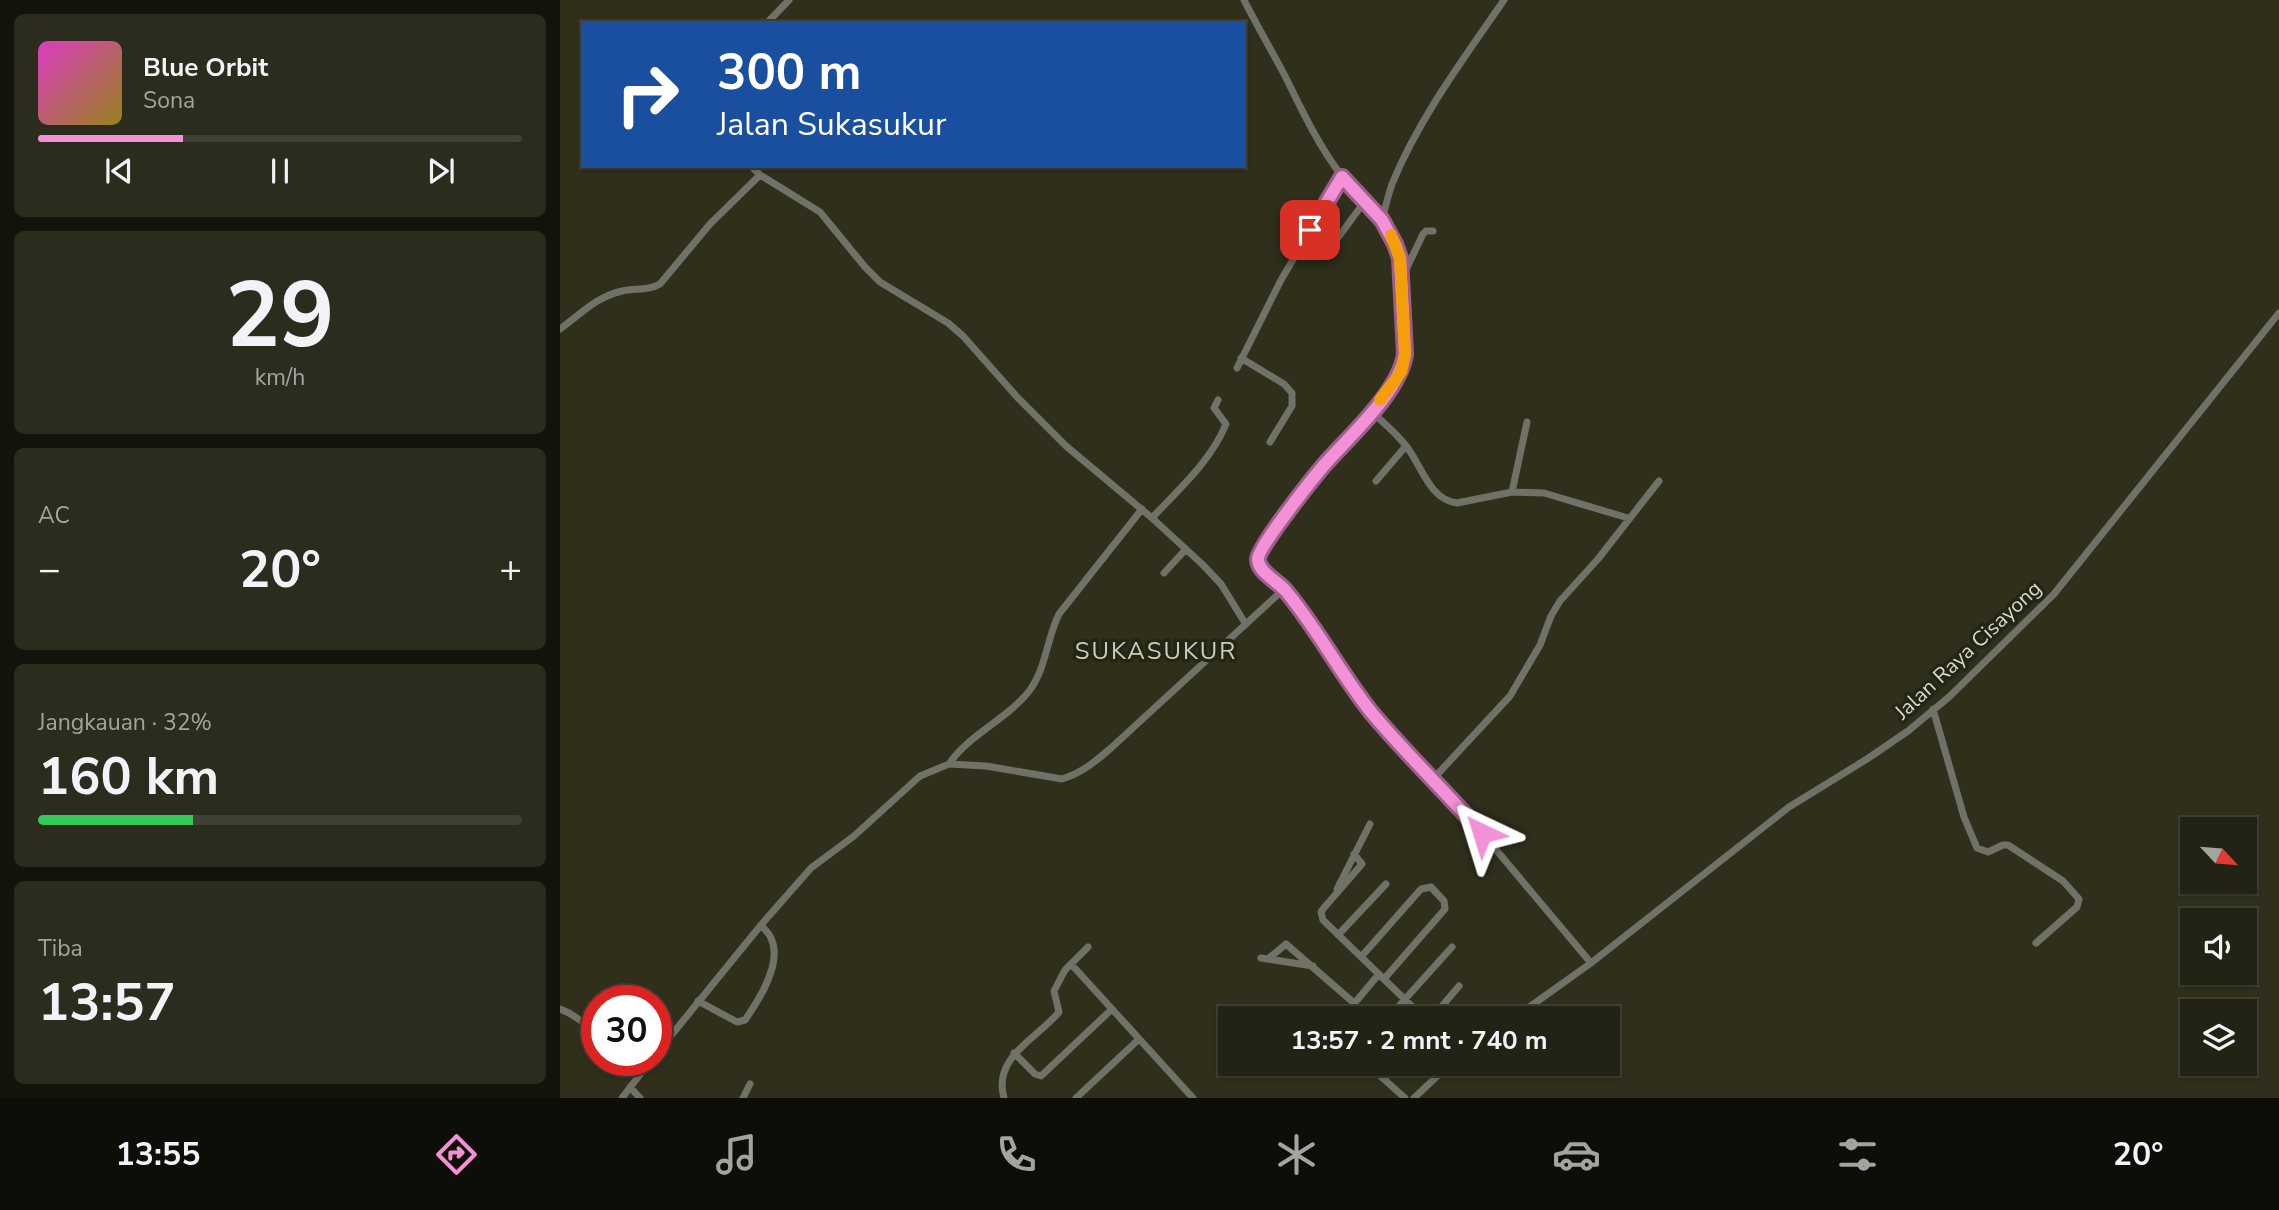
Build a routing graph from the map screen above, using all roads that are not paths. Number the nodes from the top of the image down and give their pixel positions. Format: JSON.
{"nodes":[{"id":1,"x":789,"y":0,"type":"edge"},
{"id":2,"x":1244,"y":0,"type":"edge"},
{"id":3,"x":1504,"y":0,"type":"edge"},
{"id":4,"x":769,"y":21,"type":"edge"},
{"id":5,"x":753,"y":168,"type":"edge"},
{"id":6,"x":760,"y":175,"type":"junction"},
{"id":7,"x":1342,"y":177,"type":"junction"},
{"id":8,"x":1365,"y":201,"type":"junction"},
{"id":9,"x":1382,"y":220,"type":"junction"},
{"id":10,"x":1433,"y":231,"type":"dead end"},
{"id":11,"x":1337,"y":239,"type":"dead end"},
{"id":12,"x":1401,"y":280,"type":"junction"},
{"id":13,"x":2279,"y":313,"type":"edge"},
{"id":14,"x":560,"y":329,"type":"edge"},
{"id":15,"x":1241,"y":358,"type":"junction"},
{"id":16,"x":1237,"y":368,"type":"dead end"},
{"id":17,"x":1218,"y":400,"type":"dead end"},
{"id":18,"x":1372,"y":412,"type":"junction"},
{"id":19,"x":1527,"y":422,"type":"dead end"},
{"id":20,"x":1270,"y":442,"type":"dead end"},
{"id":21,"x":1406,"y":446,"type":"junction"},
{"id":22,"x":1376,"y":481,"type":"dead end"},
{"id":23,"x":1659,"y":481,"type":"dead end"},
{"id":24,"x":1512,"y":492,"type":"junction"},
{"id":25,"x":1142,"y":509,"type":"junction"},
{"id":26,"x":1152,"y":518,"type":"junction"},
{"id":27,"x":1628,"y":518,"type":"junction"},
{"id":28,"x":1186,"y":549,"type":"junction"},
{"id":29,"x":1164,"y":573,"type":"dead end"},
{"id":30,"x":1284,"y":589,"type":"junction"},
{"id":31,"x":1245,"y":623,"type":"junction"},
{"id":32,"x":1933,"y":709,"type":"junction"},
{"id":33,"x":949,"y":764,"type":"junction"},
{"id":34,"x":1433,"y":779,"type":"junction"},
{"id":35,"x":1370,"y":824,"type":"dead end"},
{"id":36,"x":1386,"y":884,"type":"dead end"},
{"id":37,"x":761,"y":925,"type":"junction"},
{"id":38,"x":1338,"y":935,"type":"junction"},
{"id":39,"x":2036,"y":943,"type":"dead end"},
{"id":40,"x":1088,"y":947,"type":"dead end"},
{"id":41,"x":1452,"y":947,"type":"dead end"},
{"id":42,"x":1361,"y":957,"type":"junction"},
{"id":43,"x":1591,"y":963,"type":"junction"},
{"id":44,"x":1071,"y":964,"type":"junction"},
{"id":45,"x":1313,"y":966,"type":"junction"},
{"id":46,"x":1381,"y":977,"type":"junction"},
{"id":47,"x":1459,"y":986,"type":"dead end"},
{"id":48,"x":1405,"y":999,"type":"junction"},
{"id":49,"x":698,"y":1001,"type":"junction"},
{"id":50,"x":1354,"y":1003,"type":"junction"},
{"id":51,"x":1352,"y":1006,"type":"edge"},
{"id":52,"x":1399,"y":1006,"type":"edge"},
{"id":53,"x":1412,"y":1006,"type":"edge"},
{"id":54,"x":1442,"y":1006,"type":"edge"},
{"id":55,"x":1531,"y":1006,"type":"edge"},
{"id":56,"x":560,"y":1009,"type":"edge"},
{"id":57,"x":1111,"y":1010,"type":"junction"},
{"id":58,"x":581,"y":1021,"type":"edge"},
{"id":59,"x":672,"y":1034,"type":"edge"},
{"id":60,"x":1138,"y":1040,"type":"junction"},
{"id":61,"x":1014,"y":1053,"type":"junction"},
{"id":62,"x":637,"y":1076,"type":"edge"},
{"id":63,"x":1381,"y":1076,"type":"edge"},
{"id":64,"x":1386,"y":1076,"type":"edge"},
{"id":65,"x":1437,"y":1076,"type":"edge"},
{"id":66,"x":1384,"y":1079,"type":"junction"},
{"id":67,"x":750,"y":1084,"type":"dead end"},
{"id":68,"x":630,"y":1087,"type":"junction"},
{"id":69,"x":622,"y":1098,"type":"edge"},
{"id":70,"x":640,"y":1098,"type":"edge"},
{"id":71,"x":743,"y":1098,"type":"edge"},
{"id":72,"x":1004,"y":1098,"type":"edge"},
{"id":73,"x":1076,"y":1098,"type":"edge"},
{"id":74,"x":1193,"y":1098,"type":"edge"},
{"id":75,"x":1405,"y":1098,"type":"edge"},
{"id":76,"x":1414,"y":1098,"type":"edge"}],
"edges":[{"from":1,"to":4,"type":"street"},
{"from":2,"to":7,"type":"street"},
{"from":3,"to":9,"type":"street"},
{"from":5,"to":6,"type":"street"},
{"from":6,"to":14,"type":"street"},
{"from":6,"to":25,"type":"street"},
{"from":7,"to":8,"type":"street"},
{"from":7,"to":15,"type":"street"},
{"from":8,"to":9,"type":"street"},
{"from":8,"to":11,"type":"street"},
{"from":9,"to":12,"type":"street"},
{"from":10,"to":12,"type":"street"},
{"from":12,"to":18,"type":"street"},
{"from":13,"to":32,"type":"street","name":"Jalan Raya Cisayong"},
{"from":15,"to":16,"type":"street"},
{"from":15,"to":20,"type":"street"},
{"from":17,"to":26,"type":"street"},
{"from":18,"to":21,"type":"street"},
{"from":18,"to":30,"type":"street"},
{"from":19,"to":24,"type":"street"},
{"from":21,"to":22,"type":"street"},
{"from":21,"to":24,"type":"street"},
{"from":23,"to":27,"type":"street"},
{"from":24,"to":27,"type":"street"},
{"from":25,"to":26,"type":"street"},
{"from":25,"to":33,"type":"street"},
{"from":26,"to":28,"type":"street"},
{"from":27,"to":34,"type":"street"},
{"from":28,"to":29,"type":"street"},
{"from":28,"to":31,"type":"street"},
{"from":30,"to":31,"type":"street"},
{"from":30,"to":34,"type":"street"},
{"from":31,"to":33,"type":"street"},
{"from":32,"to":39,"type":"street"},
{"from":32,"to":43,"type":"street","name":"Jalan Raya Cisayong"},
{"from":33,"to":37,"type":"street"},
{"from":34,"to":43,"type":"street"},
{"from":35,"to":38,"type":"street"},
{"from":36,"to":38,"type":"street"},
{"from":37,"to":49,"type":"street"},
{"from":37,"to":49,"type":"street"},
{"from":38,"to":42,"type":"street"},
{"from":40,"to":44,"type":"street"},
{"from":41,"to":48,"type":"street"},
{"from":42,"to":46,"type":"street"},
{"from":42,"to":46,"type":"street"},
{"from":43,"to":55,"type":"street","name":"Jalan Raya Cisayong"},
{"from":44,"to":57,"type":"street"},
{"from":44,"to":61,"type":"street"},
{"from":45,"to":45,"type":"street"},
{"from":45,"to":50,"type":"street"},
{"from":46,"to":48,"type":"street"},
{"from":46,"to":50,"type":"street"},
{"from":47,"to":54,"type":"street"},
{"from":48,"to":52,"type":"street"},
{"from":48,"to":53,"type":"street"},
{"from":49,"to":59,"type":"street"},
{"from":50,"to":51,"type":"street"},
{"from":56,"to":58,"type":"street"},
{"from":57,"to":60,"type":"street"},
{"from":57,"to":61,"type":"street"},
{"from":60,"to":73,"type":"street"},
{"from":60,"to":74,"type":"street"},
{"from":61,"to":72,"type":"street"},
{"from":62,"to":68,"type":"street"},
{"from":63,"to":66,"type":"street"},
{"from":64,"to":66,"type":"street"},
{"from":65,"to":76,"type":"street"},
{"from":66,"to":75,"type":"street"},
{"from":67,"to":71,"type":"street"},
{"from":68,"to":69,"type":"street"},
{"from":68,"to":70,"type":"street"}]}
